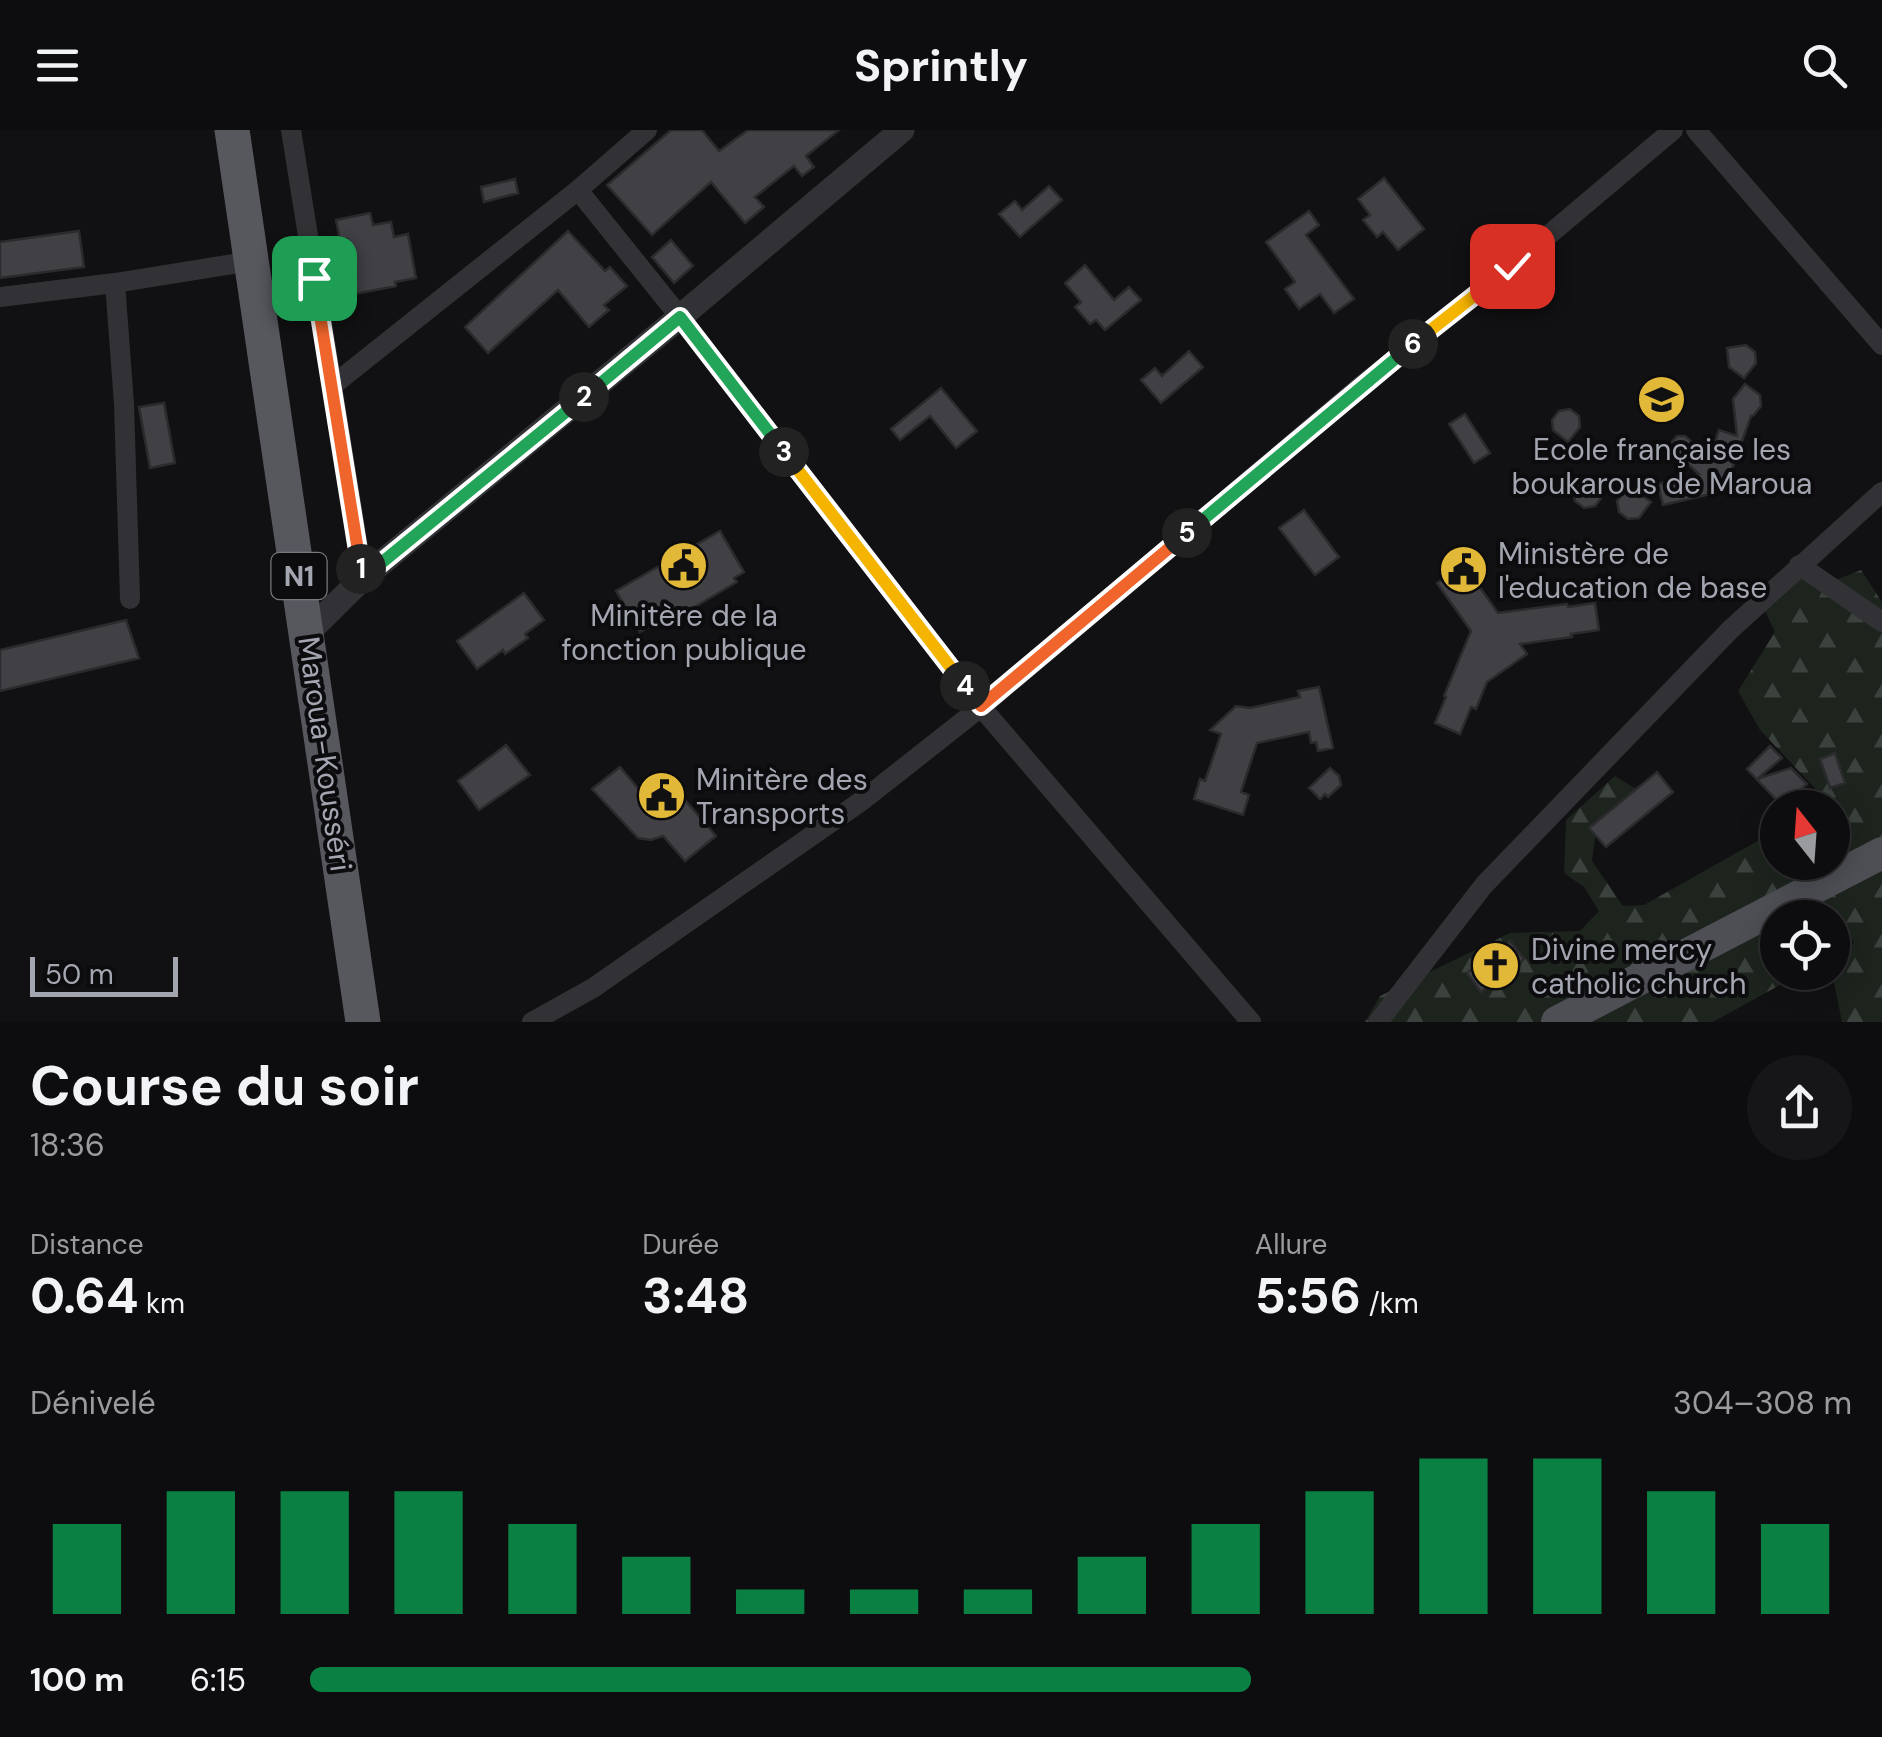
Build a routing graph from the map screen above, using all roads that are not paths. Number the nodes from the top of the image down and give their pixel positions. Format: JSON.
{"nodes":[{"id":1,"x":232,"y":130,"type":"edge"},
{"id":2,"x":291,"y":130,"type":"edge"},
{"id":3,"x":647,"y":130,"type":"edge"},
{"id":4,"x":902,"y":130,"type":"edge"},
{"id":5,"x":1673,"y":130,"type":"edge"},
{"id":6,"x":1696,"y":130,"type":"edge"},
{"id":7,"x":578,"y":190,"type":"junction"},
{"id":8,"x":252,"y":261,"type":"junction"},
{"id":9,"x":115,"y":283,"type":"junction"},
{"id":10,"x":0,"y":297,"type":"edge"},
{"id":11,"x":680,"y":317,"type":"junction"},
{"id":12,"x":1882,"y":345,"type":"edge"},
{"id":13,"x":332,"y":386,"type":"junction"},
{"id":14,"x":1882,"y":492,"type":"edge"},
{"id":15,"x":1799,"y":565,"type":"junction"},
{"id":16,"x":363,"y":578,"type":"junction"},
{"id":17,"x":130,"y":599,"type":"dead end"},
{"id":18,"x":1882,"y":622,"type":"edge"},
{"id":19,"x":308,"y":633,"type":"junction"},
{"id":20,"x":981,"y":706,"type":"junction"},
{"id":21,"x":1882,"y":854,"type":"edge"},
{"id":22,"x":363,"y":1022,"type":"edge"},
{"id":23,"x":532,"y":1022,"type":"edge"},
{"id":24,"x":1251,"y":1022,"type":"edge"},
{"id":25,"x":1378,"y":1022,"type":"edge"},
{"id":26,"x":1557,"y":1022,"type":"edge"}],
"edges":[{"from":1,"to":8,"type":"highway","name":"Maroua-Kousséri","number":"N1"},
{"from":2,"to":13,"type":"street"},
{"from":3,"to":7,"type":"street"},
{"from":4,"to":11,"type":"street"},
{"from":5,"to":20,"type":"street"},
{"from":6,"to":12,"type":"street"},
{"from":7,"to":11,"type":"street"},
{"from":7,"to":13,"type":"street"},
{"from":8,"to":9,"type":"street"},
{"from":8,"to":19,"type":"highway","name":"Maroua-Kousséri","number":"N1"},
{"from":9,"to":10,"type":"street"},
{"from":9,"to":17,"type":"street"},
{"from":11,"to":16,"type":"street"},
{"from":11,"to":20,"type":"street"},
{"from":13,"to":16,"type":"street"},
{"from":14,"to":15,"type":"street"},
{"from":15,"to":18,"type":"street"},
{"from":15,"to":25,"type":"street"},
{"from":16,"to":19,"type":"street"},
{"from":19,"to":22,"type":"highway","name":"Maroua-Kousséri","number":"N1"},
{"from":20,"to":23,"type":"street"},
{"from":20,"to":24,"type":"street"},
{"from":21,"to":26,"type":"main road"}]}
